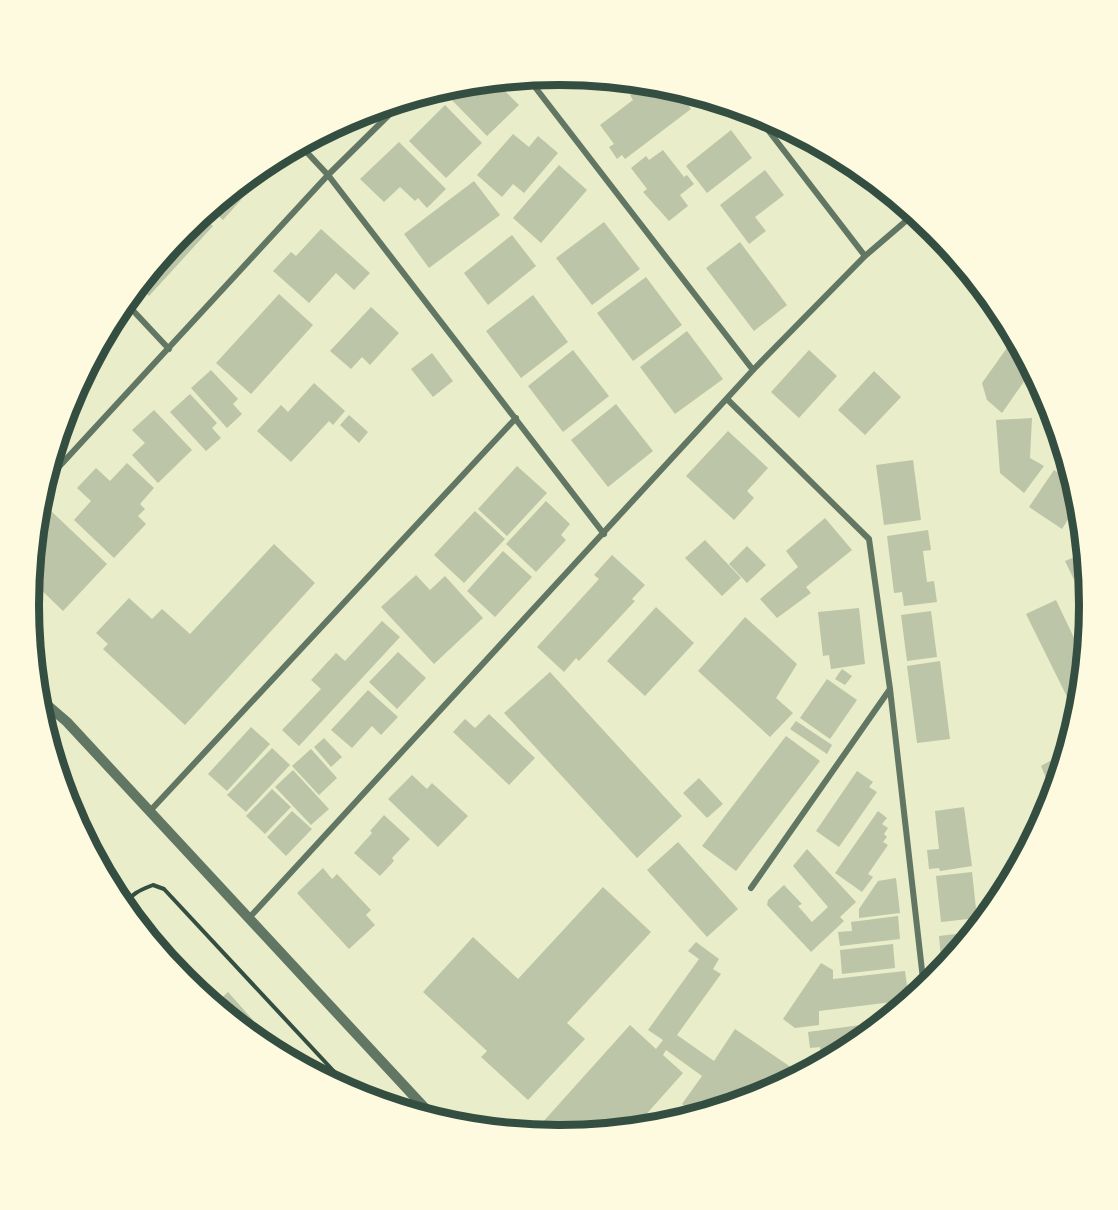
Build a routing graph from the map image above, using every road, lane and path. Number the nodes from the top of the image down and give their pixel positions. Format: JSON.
{"nodes":[{"id":1,"x":534,"y":86,"type":"edge"},
{"id":2,"x":390,"y":114,"type":"edge"},
{"id":3,"x":768,"y":129,"type":"edge"},
{"id":4,"x":306,"y":151,"type":"edge"},
{"id":5,"x":328,"y":175,"type":"junction"},
{"id":6,"x":908,"y":219,"type":"edge"},
{"id":7,"x":865,"y":256,"type":"junction"},
{"id":8,"x":132,"y":309,"type":"edge"},
{"id":9,"x":169,"y":349,"type":"junction"},
{"id":10,"x":753,"y":370,"type":"junction"},
{"id":11,"x":727,"y":399,"type":"junction"},
{"id":12,"x":516,"y":418,"type":"junction"},
{"id":13,"x":57,"y":469,"type":"edge"},
{"id":14,"x":604,"y":534,"type":"junction"},
{"id":15,"x":890,"y":689,"type":"junction"},
{"id":16,"x":49,"y":707,"type":"edge"},
{"id":17,"x":150,"y":811,"type":"junction"},
{"id":18,"x":751,"y":888,"type":"dead end"},
{"id":19,"x":129,"y":897,"type":"edge"},
{"id":20,"x":249,"y":918,"type":"junction"},
{"id":21,"x":923,"y":977,"type":"edge"},
{"id":22,"x":337,"y":1075,"type":"edge"},
{"id":23,"x":425,"y":1107,"type":"edge"}],
"edges":[{"from":1,"to":10,"type":"street"},
{"from":2,"to":5,"type":"street"},
{"from":3,"to":7,"type":"street"},
{"from":4,"to":5,"type":"street"},
{"from":5,"to":9,"type":"street"},
{"from":5,"to":12,"type":"street"},
{"from":6,"to":7,"type":"street"},
{"from":7,"to":10,"type":"street"},
{"from":8,"to":9,"type":"street"},
{"from":9,"to":13,"type":"street"},
{"from":10,"to":11,"type":"street"},
{"from":11,"to":14,"type":"street"},
{"from":11,"to":15,"type":"street"},
{"from":12,"to":14,"type":"street"},
{"from":12,"to":17,"type":"street"},
{"from":14,"to":20,"type":"street"},
{"from":15,"to":18,"type":"street"},
{"from":15,"to":21,"type":"street"},
{"from":16,"to":17,"type":"street"},
{"from":17,"to":20,"type":"street"},
{"from":19,"to":22,"type":"path"},
{"from":20,"to":23,"type":"street"}]}
